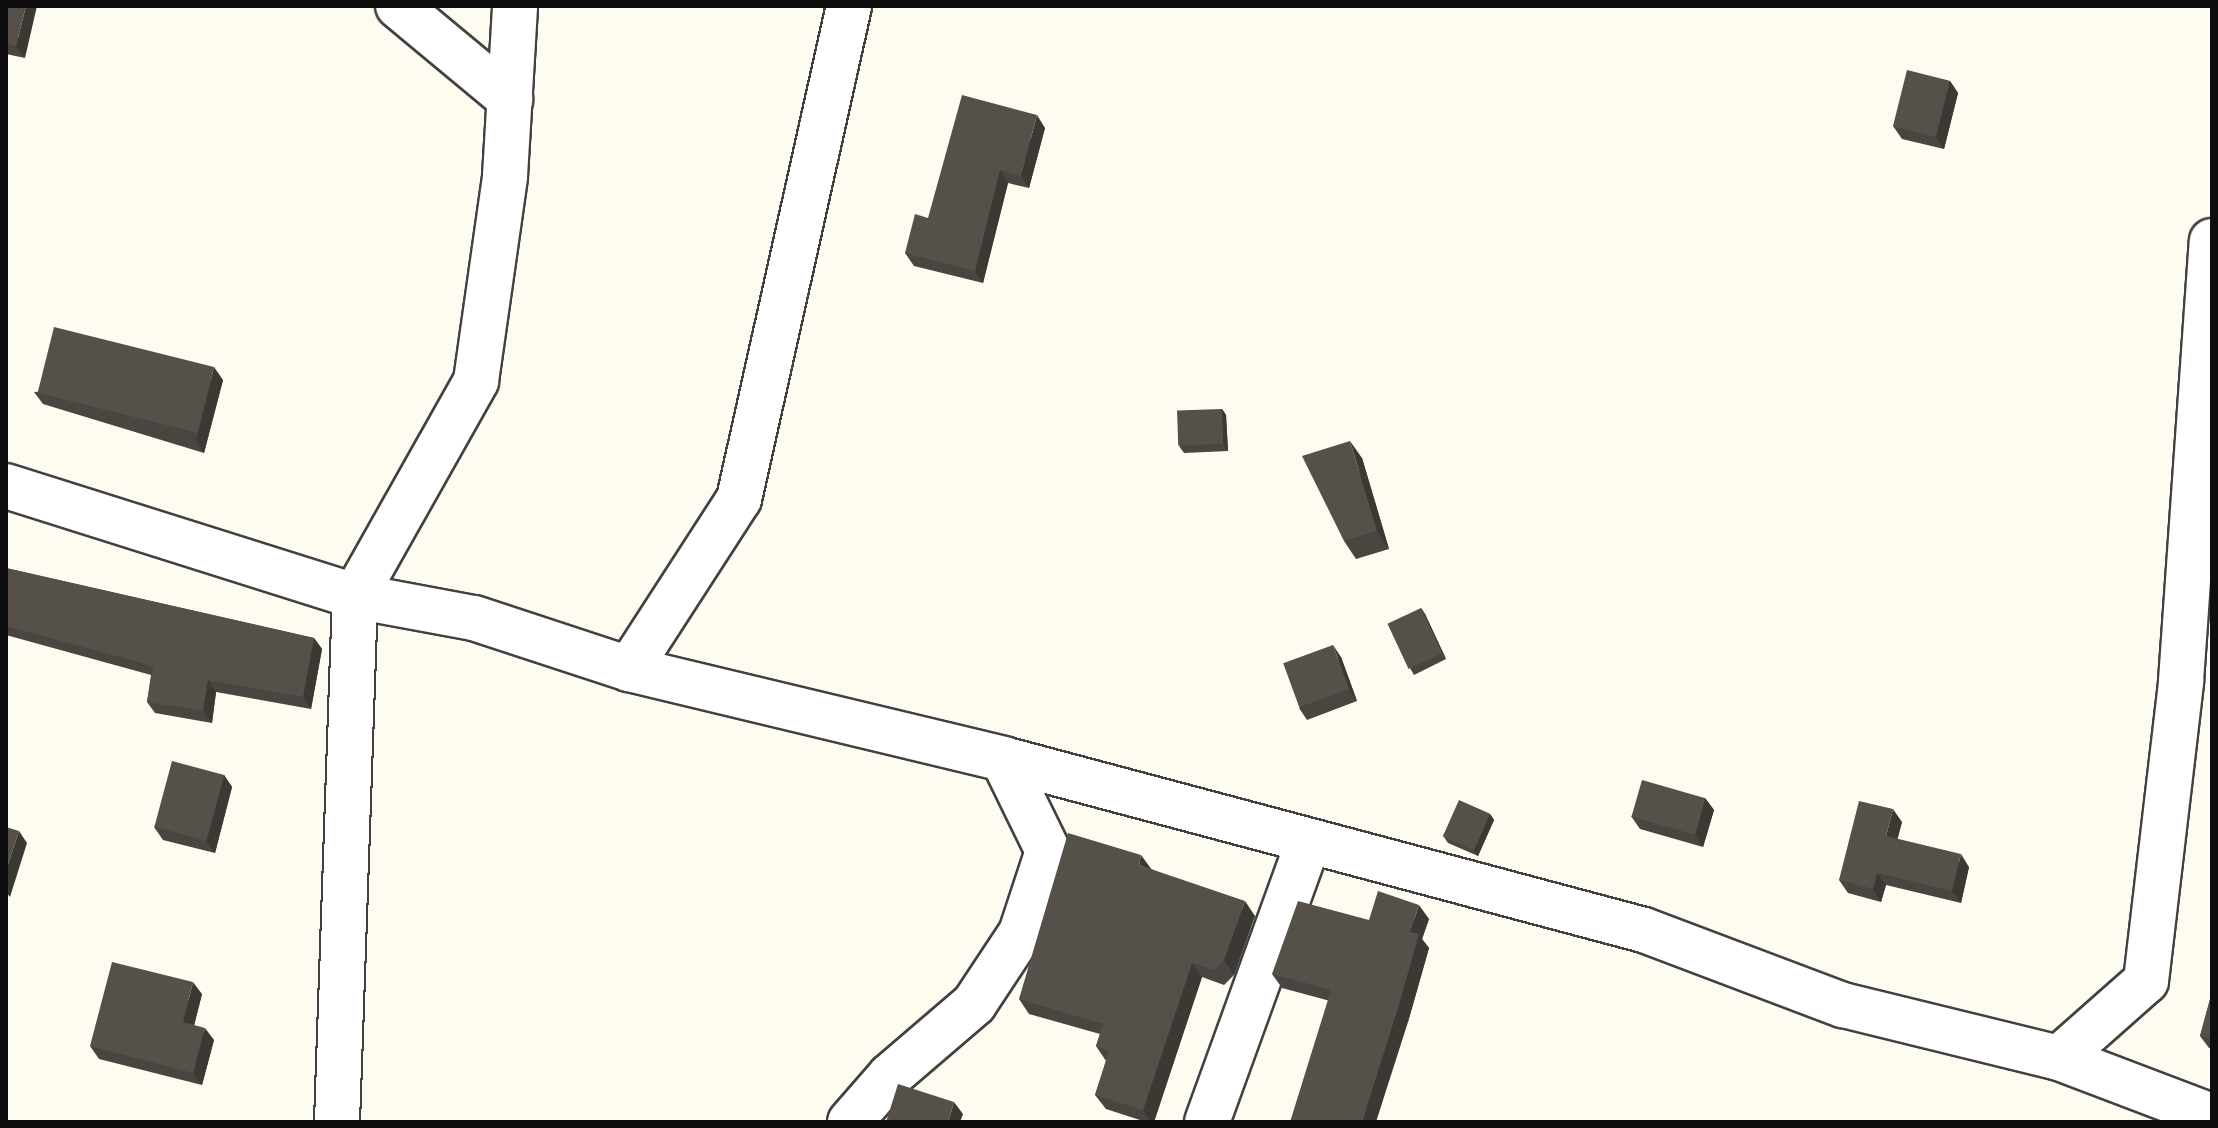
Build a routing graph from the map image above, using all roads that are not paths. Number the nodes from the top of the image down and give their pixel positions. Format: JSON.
{"nodes":[{"id":1,"x":398,"y":6,"type":"edge"},
{"id":2,"x":515,"y":6,"type":"edge"},
{"id":3,"x":849,"y":6,"type":"edge"},
{"id":4,"x":510,"y":99,"type":"junction"},
{"id":5,"x":2212,"y":241,"type":"edge"},
{"id":6,"x":6,"y":486,"type":"edge"},
{"id":7,"x":355,"y":596,"type":"junction"},
{"id":8,"x":629,"y":669,"type":"junction"},
{"id":9,"x":1003,"y":759,"type":"junction"},
{"id":10,"x":1308,"y":843,"type":"junction"},
{"id":11,"x":2059,"y":1058,"type":"junction"},
{"id":12,"x":2212,"y":1116,"type":"edge"},
{"id":13,"x":337,"y":1122,"type":"edge"},
{"id":14,"x":850,"y":1122,"type":"edge"},
{"id":15,"x":1207,"y":1122,"type":"edge"}],
"edges":[{"from":1,"to":4,"type":"street"},
{"from":2,"to":4,"type":"street"},
{"from":3,"to":8,"type":"street"},
{"from":4,"to":7,"type":"street"},
{"from":5,"to":11,"type":"street"},
{"from":6,"to":7,"type":"street"},
{"from":7,"to":8,"type":"street"},
{"from":7,"to":13,"type":"street"},
{"from":8,"to":9,"type":"street"},
{"from":9,"to":10,"type":"street"},
{"from":9,"to":14,"type":"street"},
{"from":10,"to":11,"type":"street"},
{"from":10,"to":15,"type":"street"},
{"from":11,"to":12,"type":"street"}]}
